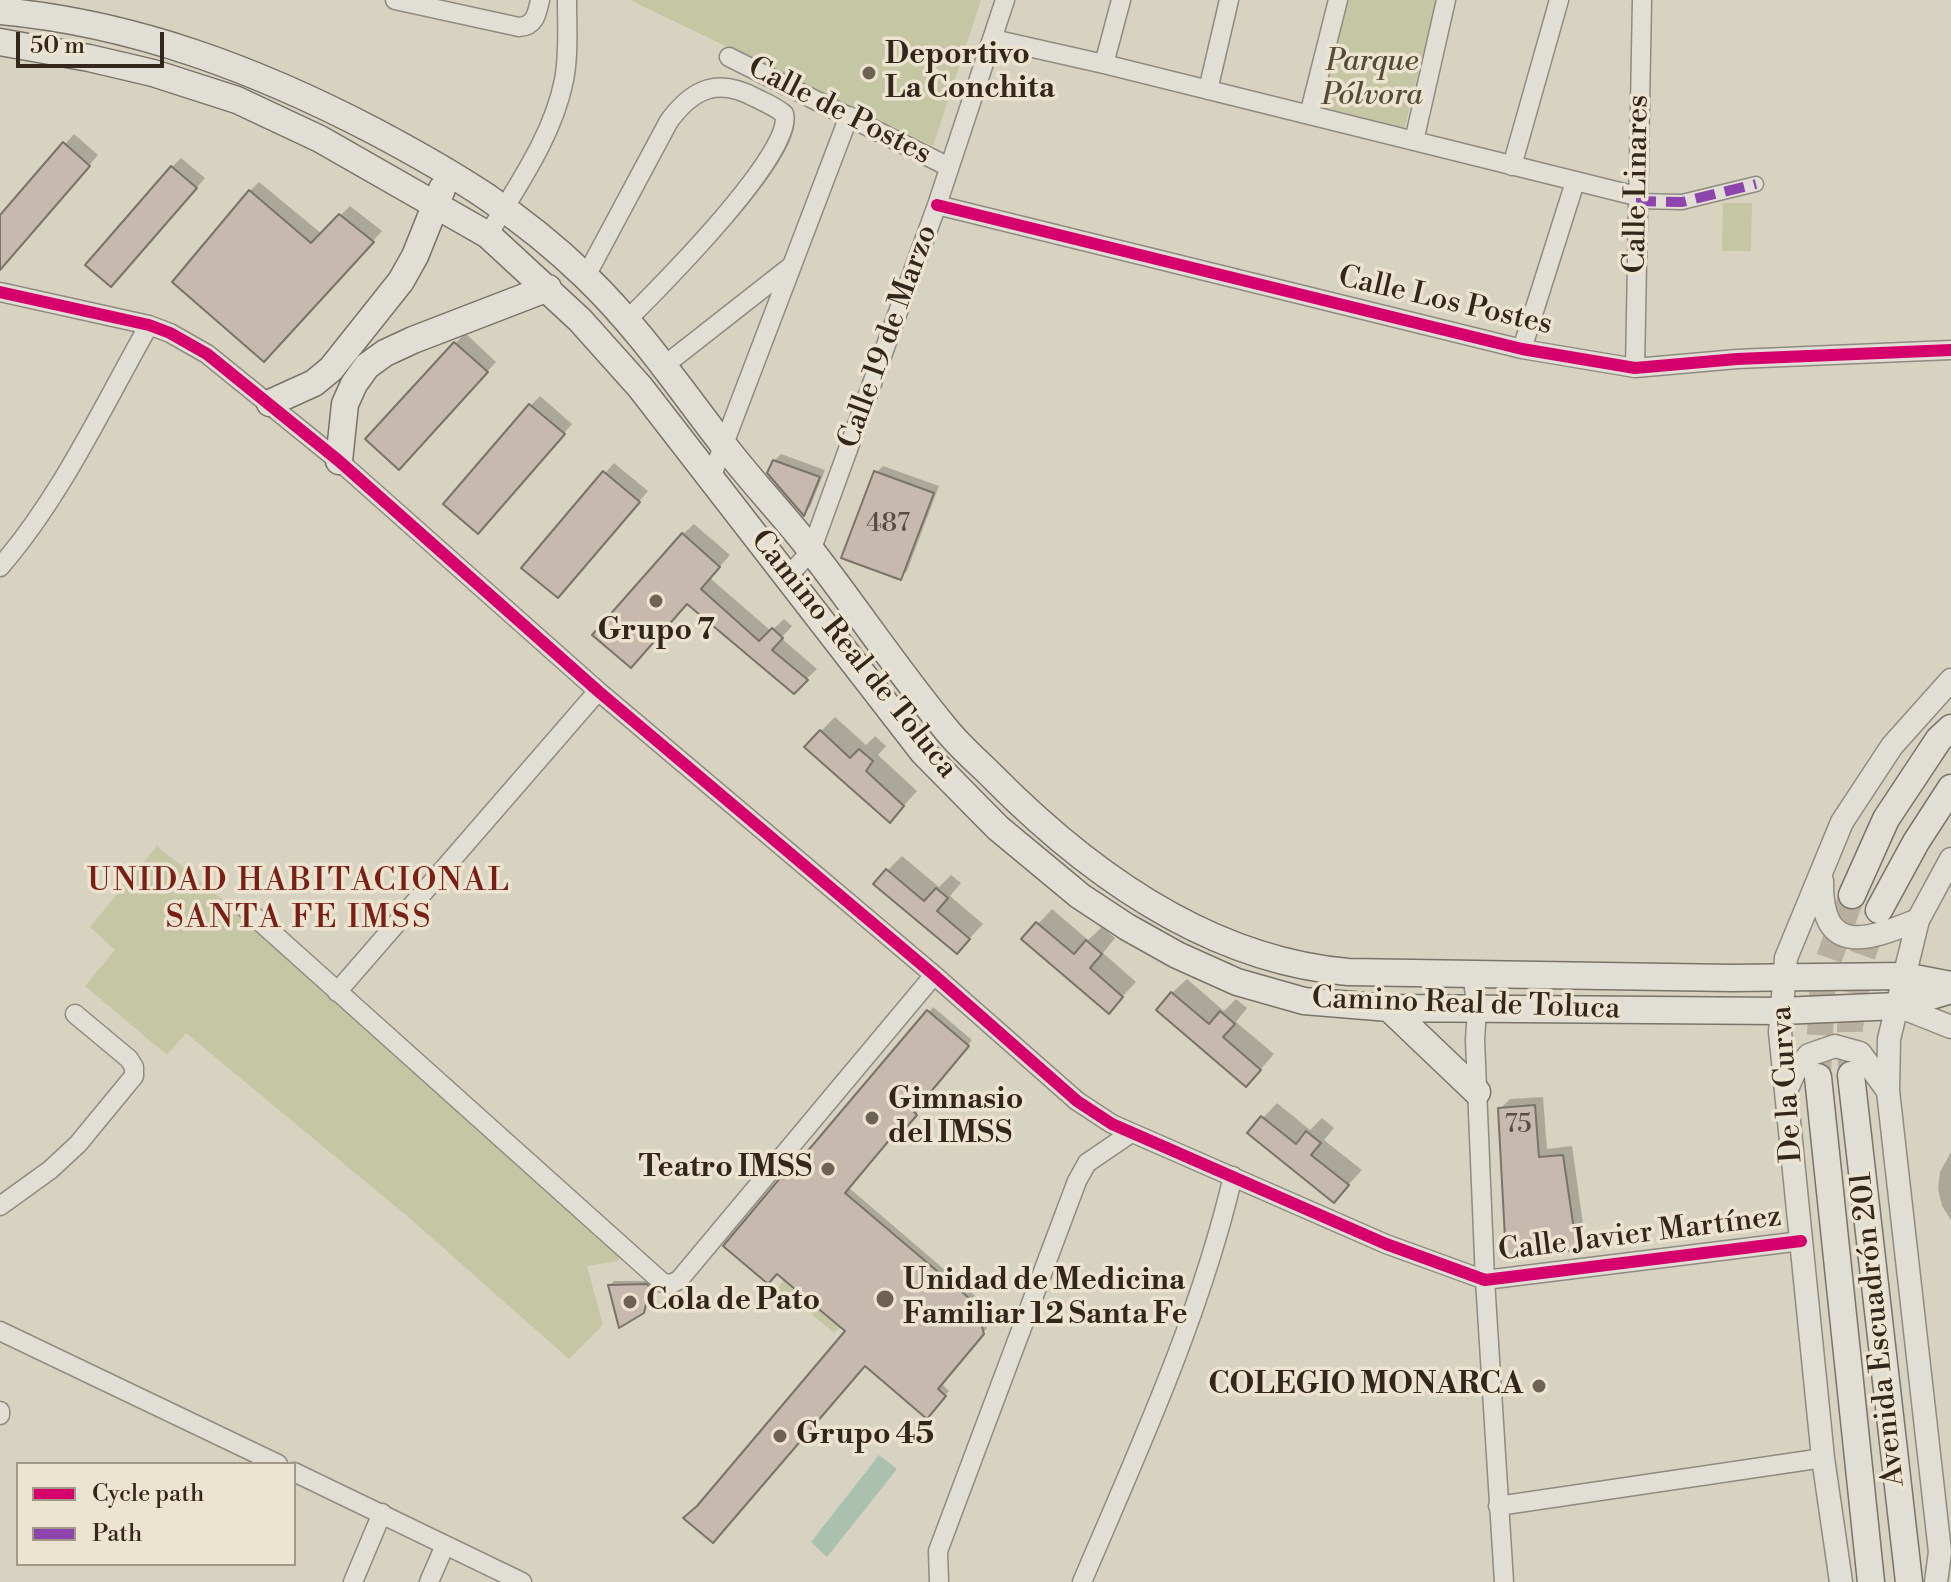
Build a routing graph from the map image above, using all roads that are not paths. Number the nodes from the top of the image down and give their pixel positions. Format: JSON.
{"nodes":[{"id":1,"x":395,"y":0,"type":"edge"},
{"id":2,"x":540,"y":0,"type":"edge"},
{"id":3,"x":567,"y":0,"type":"edge"},
{"id":4,"x":1005,"y":0,"type":"edge"},
{"id":5,"x":1121,"y":0,"type":"edge"},
{"id":6,"x":1229,"y":0,"type":"edge"},
{"id":7,"x":1338,"y":0,"type":"edge"},
{"id":8,"x":1446,"y":0,"type":"edge"},
{"id":9,"x":1559,"y":0,"type":"edge"},
{"id":10,"x":1642,"y":0,"type":"edge"},
{"id":11,"x":13,"y":8,"type":"edge"},
{"id":12,"x":993,"y":39,"type":"junction"},
{"id":13,"x":0,"y":42,"type":"edge"},
{"id":14,"x":729,"y":57,"type":"dead end"},
{"id":15,"x":1104,"y":64,"type":"junction"},
{"id":16,"x":1208,"y":90,"type":"junction"},
{"id":17,"x":1309,"y":115,"type":"junction"},
{"id":18,"x":849,"y":116,"type":"junction"},
{"id":19,"x":1414,"y":141,"type":"junction"},
{"id":20,"x":1512,"y":166,"type":"junction"},
{"id":21,"x":949,"y":167,"type":"junction"},
{"id":22,"x":450,"y":171,"type":"junction"},
{"id":23,"x":1575,"y":182,"type":"junction"},
{"id":24,"x":1756,"y":184,"type":"dead end"},
{"id":25,"x":1636,"y":199,"type":"junction"},
{"id":26,"x":436,"y":204,"type":"junction"},
{"id":27,"x":937,"y":205,"type":"junction"},
{"id":28,"x":505,"y":207,"type":"junction"},
{"id":29,"x":488,"y":235,"type":"junction"},
{"id":30,"x":792,"y":265,"type":"junction"},
{"id":31,"x":586,"y":276,"type":"junction"},
{"id":32,"x":548,"y":288,"type":"junction"},
{"id":33,"x":0,"y":292,"type":"edge"},
{"id":34,"x":607,"y":299,"type":"junction"},
{"id":35,"x":580,"y":320,"type":"junction"},
{"id":36,"x":627,"y":320,"type":"junction"},
{"id":37,"x":149,"y":325,"type":"junction"},
{"id":38,"x":1522,"y":349,"type":"junction"},
{"id":39,"x":1951,"y":350,"type":"edge"},
{"id":40,"x":665,"y":365,"type":"junction"},
{"id":41,"x":1635,"y":368,"type":"junction"},
{"id":42,"x":270,"y":403,"type":"junction"},
{"id":43,"x":723,"y":444,"type":"junction"},
{"id":44,"x":339,"y":461,"type":"junction"},
{"id":45,"x":711,"y":478,"type":"junction"},
{"id":46,"x":811,"y":551,"type":"junction"},
{"id":47,"x":0,"y":567,"type":"edge"},
{"id":48,"x":789,"y":575,"type":"junction"},
{"id":49,"x":1951,"y":680,"type":"edge"},
{"id":50,"x":598,"y":691,"type":"junction"},
{"id":51,"x":1951,"y":728,"type":"edge"},
{"id":52,"x":1951,"y":788,"type":"edge"},
{"id":53,"x":1951,"y":859,"type":"edge"},
{"id":54,"x":1822,"y":868,"type":"junction"},
{"id":55,"x":1852,"y":895,"type":"tunnel mouth"},
{"id":56,"x":1143,"y":899,"type":"junction"},
{"id":57,"x":247,"y":910,"type":"dead end"},
{"id":58,"x":1879,"y":910,"type":"tunnel mouth"},
{"id":59,"x":1918,"y":920,"type":"junction"},
{"id":60,"x":1127,"y":927,"type":"junction"},
{"id":61,"x":1472,"y":974,"type":"junction"},
{"id":62,"x":934,"y":975,"type":"junction"},
{"id":63,"x":1904,"y":976,"type":"junction"},
{"id":64,"x":1783,"y":977,"type":"junction"},
{"id":65,"x":1951,"y":987,"type":"edge"},
{"id":66,"x":337,"y":992,"type":"junction"},
{"id":67,"x":1898,"y":1006,"type":"junction"},
{"id":68,"x":1389,"y":1008,"type":"junction"},
{"id":69,"x":1477,"y":1009,"type":"junction"},
{"id":70,"x":1781,"y":1011,"type":"junction"},
{"id":71,"x":75,"y":1014,"type":"dead end"},
{"id":72,"x":1951,"y":1027,"type":"edge"},
{"id":73,"x":1851,"y":1075,"type":"tunnel mouth"},
{"id":74,"x":1818,"y":1077,"type":"tunnel mouth"},
{"id":75,"x":1786,"y":1091,"type":"junction"},
{"id":76,"x":1888,"y":1091,"type":"junction"},
{"id":77,"x":1477,"y":1092,"type":"junction"},
{"id":78,"x":1131,"y":1133,"type":"junction"},
{"id":79,"x":1233,"y":1176,"type":"junction"},
{"id":80,"x":0,"y":1206,"type":"edge"},
{"id":81,"x":1801,"y":1241,"type":"junction"},
{"id":82,"x":1485,"y":1280,"type":"junction"},
{"id":83,"x":0,"y":1331,"type":"edge"},
{"id":84,"x":1823,"y":1458,"type":"junction"},
{"id":85,"x":274,"y":1462,"type":"edge"},
{"id":86,"x":296,"y":1473,"type":"edge"},
{"id":87,"x":1498,"y":1506,"type":"junction"},
{"id":88,"x":1943,"y":1506,"type":"edge"},
{"id":89,"x":382,"y":1513,"type":"junction"},
{"id":90,"x":445,"y":1545,"type":"junction"},
{"id":91,"x":353,"y":1582,"type":"edge"},
{"id":92,"x":429,"y":1582,"type":"edge"},
{"id":93,"x":522,"y":1582,"type":"edge"},
{"id":94,"x":939,"y":1582,"type":"edge"},
{"id":95,"x":1082,"y":1582,"type":"edge"},
{"id":96,"x":1504,"y":1582,"type":"edge"},
{"id":97,"x":1841,"y":1582,"type":"edge"},
{"id":98,"x":1871,"y":1582,"type":"edge"},
{"id":99,"x":1909,"y":1582,"type":"edge"},
{"id":100,"x":1936,"y":1582,"type":"edge"}],
"edges":[{"from":1,"to":2,"type":"street"},
{"from":3,"to":28,"type":"street"},
{"from":4,"to":12,"type":"street","name":"Calle 19 de Marzo"},
{"from":5,"to":15,"type":"street"},
{"from":6,"to":16,"type":"street"},
{"from":7,"to":17,"type":"street"},
{"from":8,"to":19,"type":"street"},
{"from":9,"to":20,"type":"street"},
{"from":10,"to":25,"type":"street","name":"Calle Linares"},
{"from":11,"to":22,"type":"main road","name":"Camino Real de Toluca"},
{"from":12,"to":15,"type":"street"},
{"from":12,"to":21,"type":"street","name":"Calle 19 de Marzo"},
{"from":13,"to":26,"type":"main road","name":"Camino Real de Toluca"},
{"from":14,"to":18,"type":"street","name":"Calle de Postes"},
{"from":15,"to":16,"type":"street"},
{"from":16,"to":17,"type":"street"},
{"from":17,"to":19,"type":"street"},
{"from":18,"to":21,"type":"street","name":"Calle de Postes"},
{"from":18,"to":30,"type":"street"},
{"from":19,"to":20,"type":"street"},
{"from":20,"to":23,"type":"street"},
{"from":21,"to":27,"type":"street","name":"Calle 19 de Marzo"},
{"from":22,"to":26,"type":"main road"},
{"from":22,"to":28,"type":"main road","name":"Camino Real de Toluca"},
{"from":23,"to":25,"type":"street"},
{"from":23,"to":38,"type":"street"},
{"from":24,"to":25,"type":"street"},
{"from":25,"to":41,"type":"street","name":"Calle Linares"},
{"from":26,"to":29,"type":"main road","name":"Camino Real de Toluca"},
{"from":26,"to":42,"type":"main road"},
{"from":27,"to":38,"type":"street","name":"Calle Los Postes"},
{"from":27,"to":46,"type":"street","name":"Calle 19 de Marzo"},
{"from":28,"to":29,"type":"street"},
{"from":28,"to":31,"type":"main road","name":"Camino Real de Toluca"},
{"from":29,"to":32,"type":"main road","name":"Camino Real de Toluca"},
{"from":30,"to":40,"type":"street"},
{"from":30,"to":43,"type":"street"},
{"from":31,"to":34,"type":"main road","name":"Camino Real de Toluca"},
{"from":31,"to":36,"type":"street"},
{"from":32,"to":35,"type":"main road","name":"Camino Real de Toluca"},
{"from":32,"to":44,"type":"main road"},
{"from":33,"to":37,"type":"street"},
{"from":34,"to":35,"type":"main road"},
{"from":34,"to":36,"type":"main road","name":"Camino Real de Toluca"},
{"from":35,"to":45,"type":"main road","name":"Camino Real de Toluca"},
{"from":36,"to":40,"type":"main road","name":"Camino Real de Toluca"},
{"from":37,"to":42,"type":"street"},
{"from":37,"to":47,"type":"street"},
{"from":38,"to":41,"type":"street","name":"Calle Los Postes"},
{"from":39,"to":41,"type":"street","name":"Calle Los Postes"},
{"from":40,"to":43,"type":"main road","name":"Camino Real de Toluca"},
{"from":42,"to":44,"type":"street"},
{"from":43,"to":45,"type":"street"},
{"from":43,"to":46,"type":"main road","name":"Camino Real de Toluca"},
{"from":44,"to":50,"type":"street"},
{"from":45,"to":48,"type":"main road","name":"Camino Real de Toluca"},
{"from":46,"to":48,"type":"street","name":"Calle 19 de Marzo"},
{"from":46,"to":56,"type":"main road","name":"Camino Real de Toluca"},
{"from":48,"to":60,"type":"main road","name":"Camino Real de Toluca"},
{"from":49,"to":54,"type":"street","name":"De la Curva"},
{"from":50,"to":62,"type":"street"},
{"from":50,"to":66,"type":"street"},
{"from":51,"to":55,"type":"main road"},
{"from":52,"to":58,"type":"main road"},
{"from":53,"to":59,"type":"street"},
{"from":54,"to":59,"type":"street"},
{"from":54,"to":64,"type":"street","name":"De la Curva"},
{"from":56,"to":60,"type":"main road"},
{"from":56,"to":61,"type":"main road","name":"Camino Real de Toluca"},
{"from":57,"to":66,"type":"street"},
{"from":59,"to":63,"type":"street"},
{"from":60,"to":68,"type":"main road","name":"Camino Real de Toluca"},
{"from":61,"to":64,"type":"main road","name":"Camino Real de Toluca"},
{"from":61,"to":69,"type":"street"},
{"from":62,"to":66,"type":"street"},
{"from":62,"to":78,"type":"street"},
{"from":63,"to":64,"type":"main road","name":"Camino Real de Toluca"},
{"from":63,"to":65,"type":"main road","name":"Camino Real de Toluca"},
{"from":63,"to":67,"type":"street"},
{"from":64,"to":70,"type":"street","name":"De la Curva"},
{"from":65,"to":67,"type":"main road","name":"Camino Real de Toluca"},
{"from":67,"to":70,"type":"main road","name":"Camino Real de Toluca"},
{"from":67,"to":72,"type":"street"},
{"from":67,"to":76,"type":"street"},
{"from":68,"to":69,"type":"main road","name":"Camino Real de Toluca"},
{"from":68,"to":77,"type":"main road"},
{"from":69,"to":70,"type":"main road","name":"Camino Real de Toluca"},
{"from":69,"to":77,"type":"street"},
{"from":70,"to":75,"type":"street","name":"De la Curva"},
{"from":71,"to":80,"type":"street"},
{"from":73,"to":99,"type":"main road","name":"Avenida Escuadrón 201"},
{"from":74,"to":98,"type":"main road","name":"Avenida Escuadrón 201"},
{"from":75,"to":76,"type":"street"},
{"from":75,"to":81,"type":"street","name":"De la Curva"},
{"from":76,"to":88,"type":"street"},
{"from":77,"to":82,"type":"street"},
{"from":78,"to":79,"type":"street"},
{"from":78,"to":94,"type":"street"},
{"from":79,"to":82,"type":"street"},
{"from":79,"to":95,"type":"street"},
{"from":81,"to":82,"type":"street","name":"Calle Javier Martínez"},
{"from":81,"to":84,"type":"street","name":"De la Curva"},
{"from":82,"to":87,"type":"street"},
{"from":83,"to":85,"type":"street"},
{"from":84,"to":87,"type":"street"},
{"from":84,"to":97,"type":"street","name":"De la Curva"},
{"from":86,"to":89,"type":"street"},
{"from":87,"to":96,"type":"street"},
{"from":88,"to":100,"type":"street"},
{"from":89,"to":90,"type":"street"},
{"from":89,"to":91,"type":"street"},
{"from":90,"to":92,"type":"street"},
{"from":90,"to":93,"type":"street"}]}
